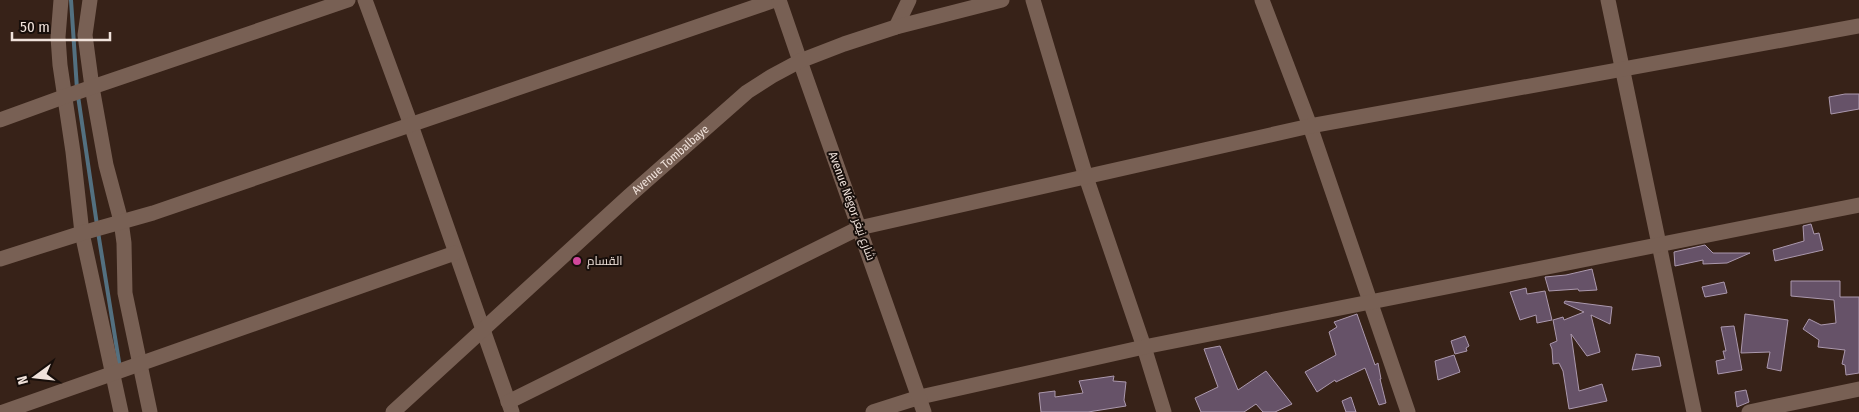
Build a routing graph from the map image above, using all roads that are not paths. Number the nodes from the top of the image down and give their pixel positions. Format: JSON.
{"nodes":[{"id":1,"x":61,"y":0,"type":"edge"},
{"id":2,"x":90,"y":0,"type":"edge"},
{"id":3,"x":348,"y":0,"type":"edge"},
{"id":4,"x":364,"y":0,"type":"edge"},
{"id":5,"x":775,"y":0,"type":"edge"},
{"id":6,"x":779,"y":0,"type":"edge"},
{"id":7,"x":909,"y":0,"type":"edge"},
{"id":8,"x":1002,"y":0,"type":"edge"},
{"id":9,"x":1032,"y":0,"type":"edge"},
{"id":10,"x":1262,"y":0,"type":"edge"},
{"id":11,"x":1608,"y":0,"type":"edge"},
{"id":12,"x":1859,"y":26,"type":"edge"},
{"id":13,"x":896,"y":27,"type":"junction"},
{"id":14,"x":800,"y":61,"type":"junction"},
{"id":15,"x":1623,"y":70,"type":"junction"},
{"id":16,"x":88,"y":88,"type":"junction"},
{"id":17,"x":66,"y":96,"type":"junction"},
{"id":18,"x":0,"y":120,"type":"edge"},
{"id":19,"x":411,"y":125,"type":"junction"},
{"id":20,"x":1310,"y":126,"type":"junction"},
{"id":21,"x":1086,"y":177,"type":"junction"},
{"id":22,"x":1859,"y":205,"type":"edge"},
{"id":23,"x":117,"y":222,"type":"junction"},
{"id":24,"x":859,"y":228,"type":"junction"},
{"id":25,"x":84,"y":232,"type":"junction"},
{"id":26,"x":1660,"y":245,"type":"junction"},
{"id":27,"x":455,"y":253,"type":"junction"},
{"id":28,"x":0,"y":259,"type":"edge"},
{"id":29,"x":1371,"y":302,"type":"junction"},
{"id":30,"x":483,"y":330,"type":"junction"},
{"id":31,"x":1144,"y":347,"type":"junction"},
{"id":32,"x":125,"y":369,"type":"junction"},
{"id":33,"x":1859,"y":389,"type":"edge"},
{"id":34,"x":922,"y":405,"type":"edge"},
{"id":35,"x":510,"y":407,"type":"edge"},
{"id":36,"x":3,"y":412,"type":"edge"},
{"id":37,"x":121,"y":412,"type":"edge"},
{"id":38,"x":150,"y":412,"type":"edge"},
{"id":39,"x":393,"y":412,"type":"edge"},
{"id":40,"x":873,"y":412,"type":"edge"},
{"id":41,"x":1164,"y":412,"type":"edge"},
{"id":42,"x":1408,"y":412,"type":"edge"},
{"id":43,"x":1694,"y":412,"type":"edge"},
{"id":44,"x":1749,"y":412,"type":"edge"}],
"edges":[{"from":1,"to":17,"type":"street"},
{"from":2,"to":16,"type":"street"},
{"from":3,"to":16,"type":"street"},
{"from":4,"to":19,"type":"street"},
{"from":5,"to":19,"type":"street"},
{"from":6,"to":14,"type":"street","name":"Avenue Négor شارع نيغر"},
{"from":7,"to":13,"type":"street"},
{"from":8,"to":13,"type":"street","name":"Avenue Tombalbaye"},
{"from":9,"to":21,"type":"street"},
{"from":10,"to":20,"type":"street"},
{"from":11,"to":15,"type":"street"},
{"from":12,"to":15,"type":"street"},
{"from":13,"to":14,"type":"street","name":"Avenue Tombalbaye"},
{"from":14,"to":24,"type":"street","name":"Avenue Négor شارع نيغر"},
{"from":14,"to":30,"type":"street","name":"Avenue Tombalbaye"},
{"from":15,"to":20,"type":"street"},
{"from":15,"to":26,"type":"street"},
{"from":16,"to":17,"type":"street"},
{"from":16,"to":23,"type":"street"},
{"from":17,"to":18,"type":"street"},
{"from":17,"to":25,"type":"street"},
{"from":19,"to":23,"type":"street"},
{"from":19,"to":27,"type":"street"},
{"from":20,"to":21,"type":"street"},
{"from":20,"to":29,"type":"street"},
{"from":21,"to":24,"type":"street"},
{"from":21,"to":31,"type":"street"},
{"from":22,"to":26,"type":"street"},
{"from":23,"to":25,"type":"street"},
{"from":23,"to":32,"type":"street"},
{"from":24,"to":34,"type":"street","name":"Avenue Négor شارع نيغر"},
{"from":24,"to":35,"type":"street"},
{"from":25,"to":28,"type":"street"},
{"from":25,"to":32,"type":"street"},
{"from":26,"to":29,"type":"street"},
{"from":26,"to":43,"type":"street"},
{"from":27,"to":30,"type":"street"},
{"from":27,"to":32,"type":"street"},
{"from":29,"to":31,"type":"street"},
{"from":29,"to":42,"type":"street"},
{"from":30,"to":35,"type":"street"},
{"from":30,"to":39,"type":"street","name":"Avenue Tombalbaye"},
{"from":31,"to":34,"type":"street"},
{"from":31,"to":41,"type":"street"},
{"from":32,"to":36,"type":"street"},
{"from":32,"to":37,"type":"street"},
{"from":32,"to":38,"type":"street"},
{"from":33,"to":44,"type":"street"},
{"from":34,"to":40,"type":"street"}]}
